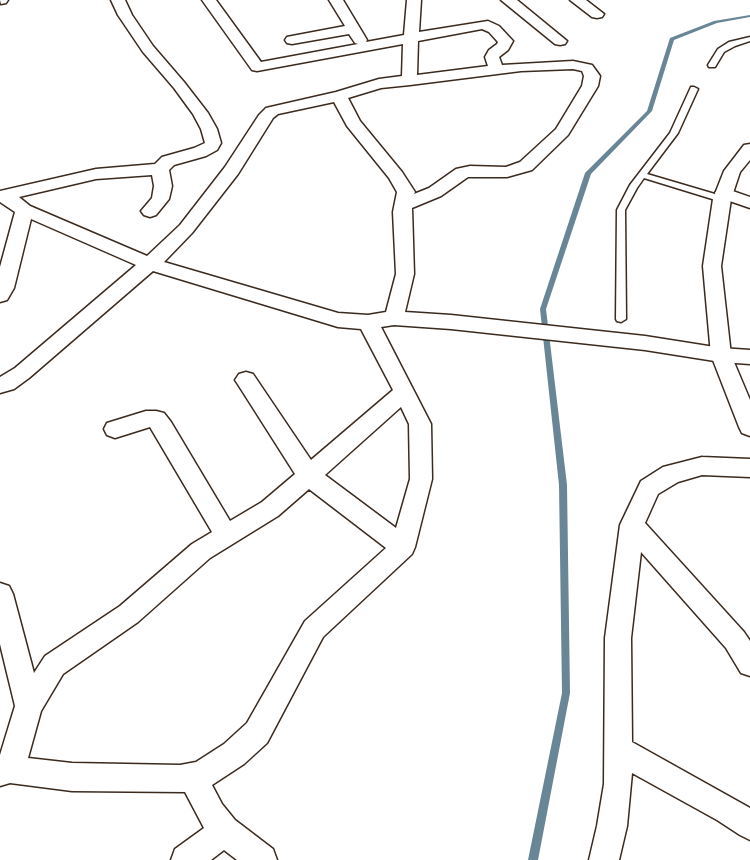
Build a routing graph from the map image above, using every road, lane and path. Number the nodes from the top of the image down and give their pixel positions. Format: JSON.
{"nodes":[{"id":1,"x":118,"y":0,"type":"edge"},
{"id":2,"x":209,"y":0,"type":"edge"},
{"id":3,"x":336,"y":0,"type":"edge"},
{"id":4,"x":414,"y":0,"type":"edge"},
{"id":5,"x":508,"y":0,"type":"edge"},
{"id":6,"x":577,"y":0,"type":"edge"},
{"id":7,"x":597,"y":14,"type":"dead end"},
{"id":8,"x":353,"y":29,"type":"junction"},
{"id":9,"x":411,"y":39,"type":"junction"},
{"id":10,"x":750,"y":39,"type":"edge"},
{"id":11,"x":292,"y":40,"type":"dead end"},
{"id":12,"x":560,"y":41,"type":"dead end"},
{"id":13,"x":365,"y":47,"type":"junction"},
{"id":14,"x":712,"y":65,"type":"dead end"},
{"id":15,"x":497,"y":70,"type":"junction"},
{"id":16,"x":410,"y":80,"type":"junction"},
{"id":17,"x":694,"y":89,"type":"dead end"},
{"id":18,"x":339,"y":96,"type":"junction"},
{"id":19,"x":750,"y":148,"type":"edge"},
{"id":20,"x":160,"y":169,"type":"junction"},
{"id":21,"x":642,"y":175,"type":"junction"},
{"id":22,"x":1,"y":196,"type":"edge"},
{"id":23,"x":723,"y":196,"type":"junction"},
{"id":24,"x":750,"y":203,"type":"edge"},
{"id":25,"x":403,"y":205,"type":"junction"},
{"id":26,"x":24,"y":210,"type":"junction"},
{"id":27,"x":150,"y":212,"type":"dead end"},
{"id":28,"x":150,"y":264,"type":"junction"},
{"id":29,"x":0,"y":295,"type":"edge"},
{"id":30,"x":394,"y":318,"type":"junction"},
{"id":31,"x":621,"y":320,"type":"dead end"},
{"id":32,"x":368,"y":322,"type":"junction"},
{"id":33,"x":721,"y":355,"type":"junction"},
{"id":34,"x":750,"y":357,"type":"edge"},
{"id":35,"x":246,"y":380,"type":"dead end"},
{"id":36,"x":0,"y":385,"type":"edge"},
{"id":37,"x":405,"y":392,"type":"junction"},
{"id":38,"x":750,"y":426,"type":"edge"},
{"id":39,"x":116,"y":429,"type":"dead end"},
{"id":40,"x":750,"y":468,"type":"edge"},
{"id":41,"x":308,"y":476,"type":"junction"},
{"id":42,"x":632,"y":525,"type":"junction"},
{"id":43,"x":226,"y":536,"type":"junction"},
{"id":44,"x":403,"y":547,"type":"junction"},
{"id":45,"x":0,"y":594,"type":"edge"},
{"id":46,"x":743,"y":639,"type":"edge"},
{"id":47,"x":750,"y":664,"type":"edge"},
{"id":48,"x":29,"y":706,"type":"junction"},
{"id":49,"x":618,"y":750,"type":"junction"},
{"id":50,"x":5,"y":770,"type":"edge"},
{"id":51,"x":192,"y":777,"type":"junction"},
{"id":52,"x":750,"y":825,"type":"edge"},
{"id":53,"x":224,"y":831,"type":"junction"},
{"id":54,"x":186,"y":860,"type":"edge"},
{"id":55,"x":262,"y":860,"type":"edge"},
{"id":56,"x":604,"y":860,"type":"edge"}],
"edges":[{"from":1,"to":20,"type":"street"},
{"from":2,"to":13,"type":"street"},
{"from":3,"to":8,"type":"street"},
{"from":4,"to":9,"type":"street"},
{"from":5,"to":12,"type":"street"},
{"from":6,"to":7,"type":"street"},
{"from":8,"to":11,"type":"street"},
{"from":8,"to":13,"type":"street"},
{"from":9,"to":13,"type":"street"},
{"from":9,"to":15,"type":"street"},
{"from":9,"to":16,"type":"street"},
{"from":10,"to":14,"type":"lane"},
{"from":15,"to":16,"type":"street"},
{"from":15,"to":25,"type":"street"},
{"from":16,"to":18,"type":"street"},
{"from":17,"to":21,"type":"lane"},
{"from":18,"to":25,"type":"street"},
{"from":18,"to":28,"type":"street"},
{"from":19,"to":23,"type":"street"},
{"from":20,"to":22,"type":"street"},
{"from":20,"to":27,"type":"street"},
{"from":21,"to":23,"type":"lane"},
{"from":21,"to":31,"type":"lane"},
{"from":22,"to":26,"type":"street"},
{"from":23,"to":24,"type":"street"},
{"from":23,"to":33,"type":"street"},
{"from":25,"to":30,"type":"street"},
{"from":26,"to":28,"type":"street"},
{"from":26,"to":29,"type":"street"},
{"from":28,"to":32,"type":"street"},
{"from":28,"to":36,"type":"street"},
{"from":30,"to":32,"type":"street"},
{"from":30,"to":33,"type":"street"},
{"from":32,"to":37,"type":"street"},
{"from":33,"to":34,"type":"street"},
{"from":33,"to":38,"type":"street"},
{"from":35,"to":41,"type":"street"},
{"from":37,"to":41,"type":"street"},
{"from":37,"to":44,"type":"street"},
{"from":39,"to":43,"type":"street"},
{"from":40,"to":42,"type":"street"},
{"from":41,"to":43,"type":"street"},
{"from":41,"to":44,"type":"street"},
{"from":42,"to":46,"type":"street"},
{"from":42,"to":49,"type":"street"},
{"from":43,"to":48,"type":"street"},
{"from":44,"to":51,"type":"street"},
{"from":45,"to":48,"type":"street"},
{"from":46,"to":47,"type":"street"},
{"from":48,"to":50,"type":"street"},
{"from":49,"to":52,"type":"street"},
{"from":49,"to":56,"type":"street"},
{"from":50,"to":51,"type":"street"},
{"from":51,"to":53,"type":"street"},
{"from":53,"to":54,"type":"street"},
{"from":53,"to":55,"type":"street"}]}
